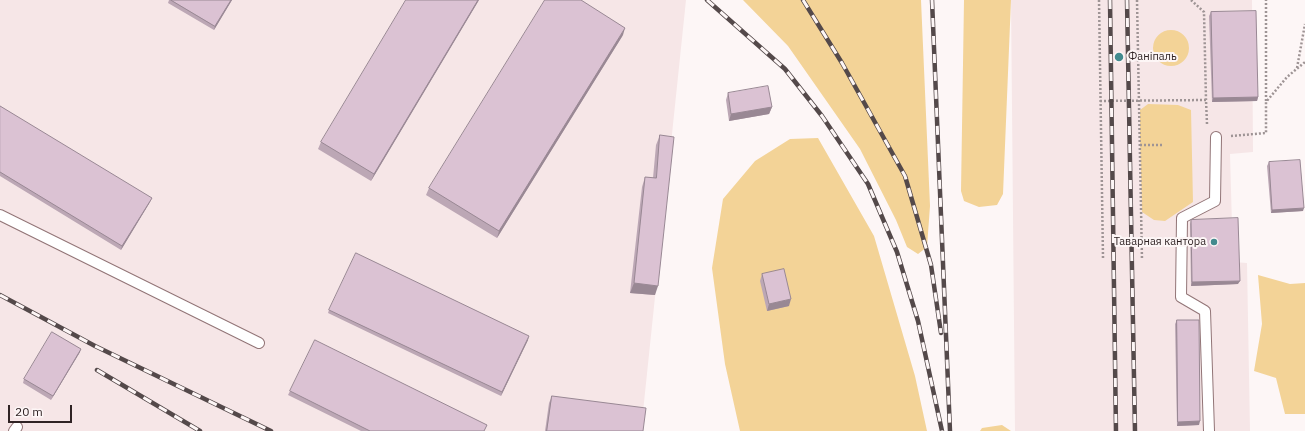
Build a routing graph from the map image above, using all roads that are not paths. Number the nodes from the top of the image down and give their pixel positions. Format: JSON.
{"nodes":[{"id":1,"x":1216,"y":137,"type":"road end"},
{"id":2,"x":0,"y":215,"type":"edge"},
{"id":3,"x":259,"y":343,"type":"dead end"},
{"id":4,"x":1209,"y":431,"type":"edge"}],
"edges":[{"from":1,"to":4,"type":"lane"},
{"from":2,"to":3,"type":"lane"}]}
